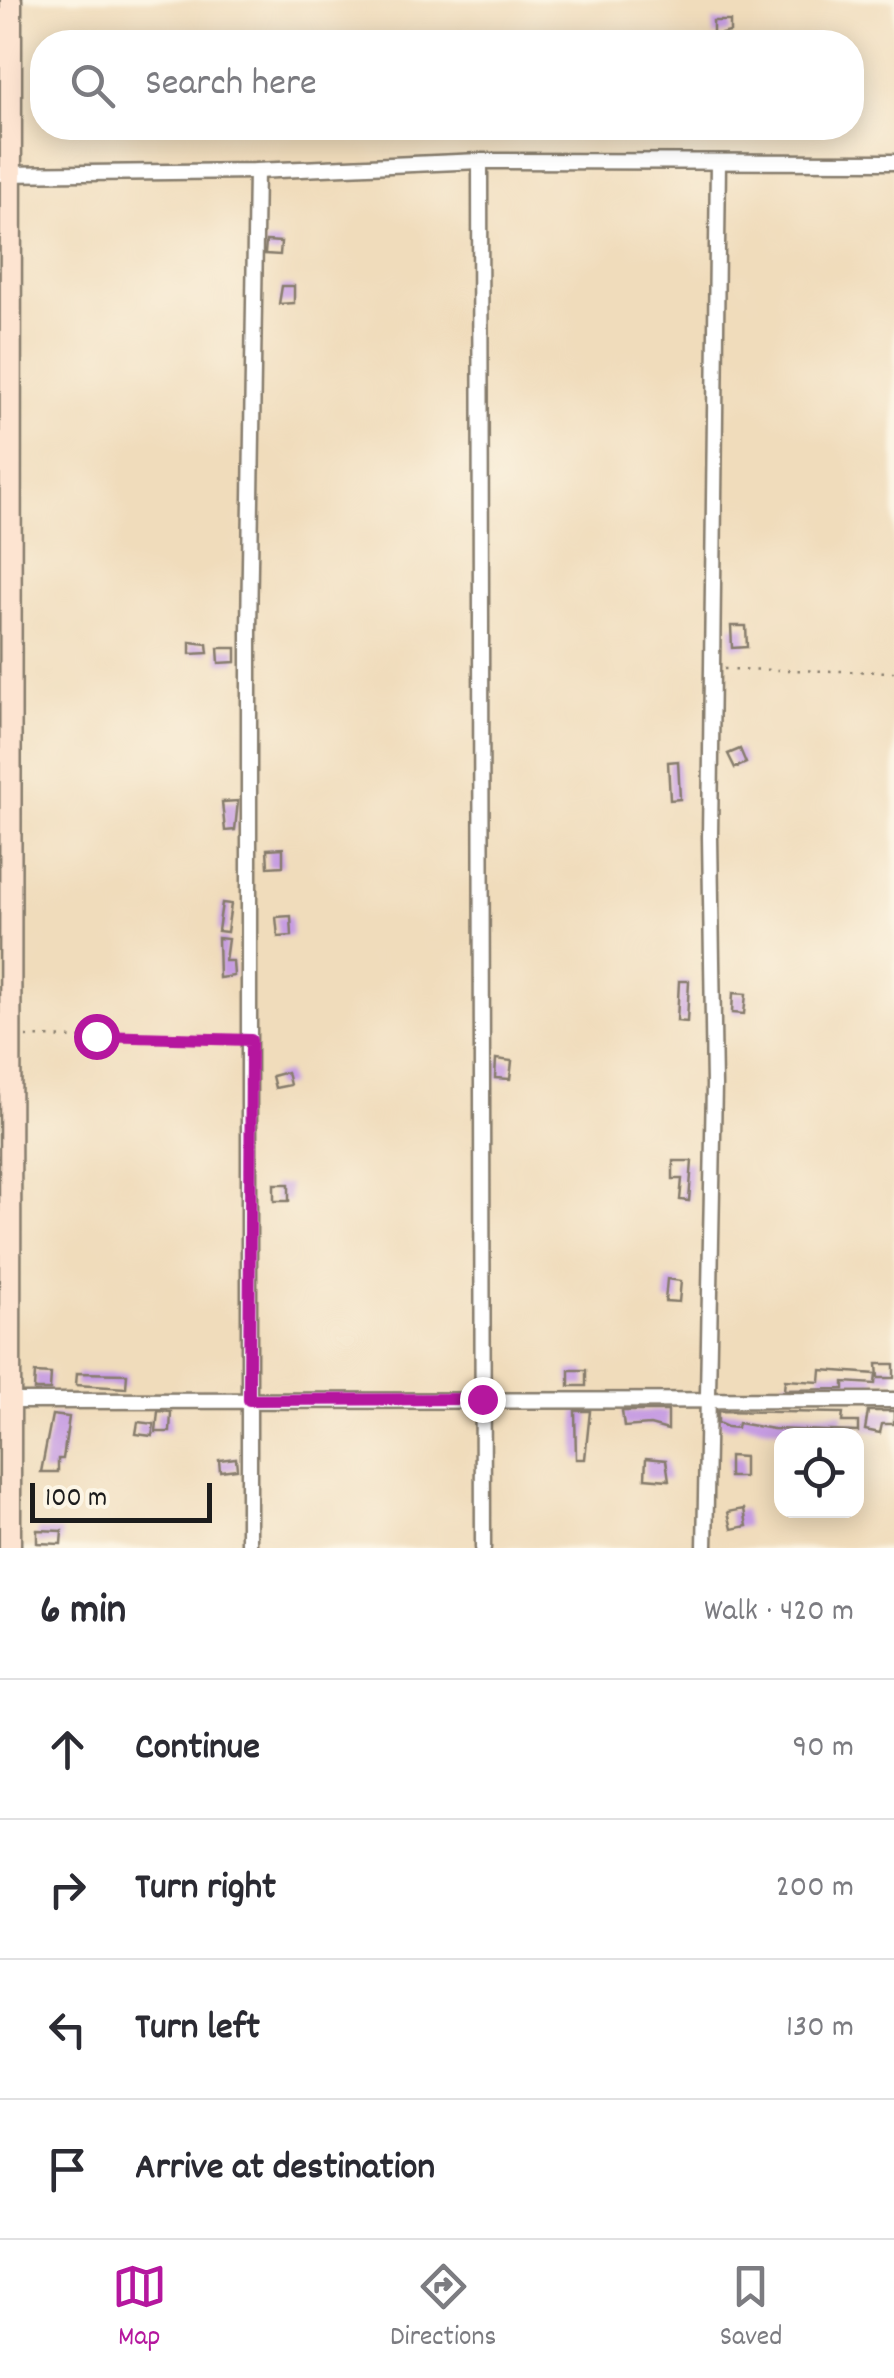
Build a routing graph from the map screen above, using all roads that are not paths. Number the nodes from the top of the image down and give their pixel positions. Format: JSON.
{"nodes":[{"id":1,"x":11,"y":0,"type":"edge"},
{"id":2,"x":480,"y":161,"type":"junction"},
{"id":3,"x":718,"y":162,"type":"junction"},
{"id":4,"x":894,"y":162,"type":"edge"},
{"id":5,"x":256,"y":172,"type":"junction"},
{"id":6,"x":6,"y":174,"type":"edge"},
{"id":7,"x":706,"y":1398,"type":"junction"},
{"id":8,"x":482,"y":1399,"type":"junction"},
{"id":9,"x":249,"y":1400,"type":"junction"},
{"id":10,"x":894,"y":1400,"type":"edge"},
{"id":11,"x":5,"y":1401,"type":"edge"},
{"id":12,"x":10,"y":1548,"type":"edge"},
{"id":13,"x":249,"y":1548,"type":"edge"},
{"id":14,"x":483,"y":1548,"type":"edge"},
{"id":15,"x":705,"y":1548,"type":"edge"}],
"edges":[{"from":1,"to":6,"type":"street"},
{"from":2,"to":3,"type":"street"},
{"from":2,"to":5,"type":"street"},
{"from":2,"to":8,"type":"street"},
{"from":3,"to":4,"type":"street"},
{"from":3,"to":7,"type":"street"},
{"from":5,"to":6,"type":"street"},
{"from":5,"to":9,"type":"street"},
{"from":6,"to":11,"type":"street"},
{"from":7,"to":8,"type":"street"},
{"from":7,"to":10,"type":"street"},
{"from":7,"to":15,"type":"street"},
{"from":8,"to":9,"type":"street"},
{"from":8,"to":14,"type":"street"},
{"from":9,"to":11,"type":"street"},
{"from":9,"to":13,"type":"street"},
{"from":11,"to":12,"type":"street"}]}
